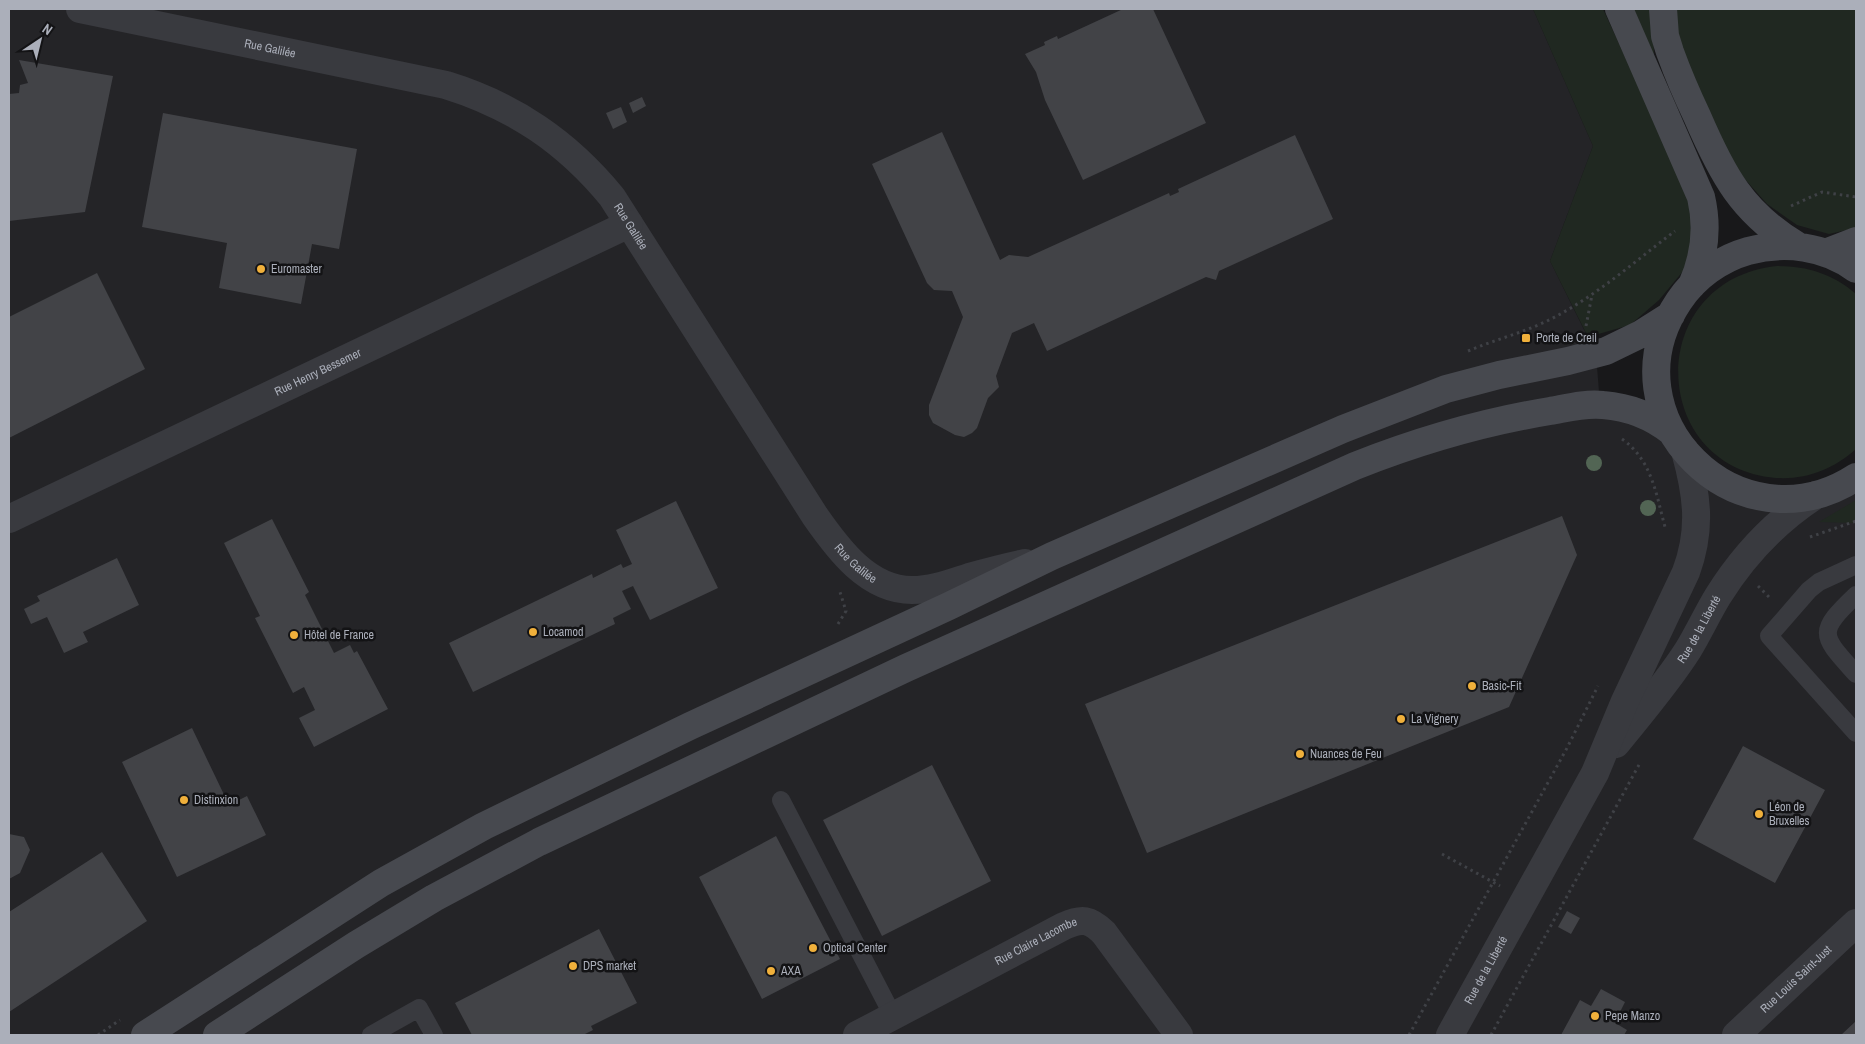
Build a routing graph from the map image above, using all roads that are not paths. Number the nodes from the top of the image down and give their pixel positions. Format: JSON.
{"nodes":[{"id":1,"x":80,"y":9,"type":"edge"},
{"id":2,"x":1619,"y":9,"type":"edge"},
{"id":3,"x":1663,"y":9,"type":"edge"},
{"id":4,"x":629,"y":224,"type":"junction"},
{"id":5,"x":1856,"y":241,"type":"edge"},
{"id":6,"x":1798,"y":246,"type":"junction"},
{"id":7,"x":1825,"y":253,"type":"junction"},
{"id":8,"x":1856,"y":269,"type":"edge"},
{"id":9,"x":1692,"y":285,"type":"junction"},
{"id":10,"x":1671,"y":315,"type":"junction"},
{"id":11,"x":1679,"y":442,"type":"junction"},
{"id":12,"x":1856,"y":477,"type":"edge"},
{"id":13,"x":1816,"y":495,"type":"junction"},
{"id":14,"x":9,"y":519,"type":"edge"},
{"id":15,"x":1052,"y":556,"type":"junction"},
{"id":16,"x":1856,"y":565,"type":"edge"},
{"id":17,"x":1856,"y":595,"type":"edge"},
{"id":18,"x":1856,"y":674,"type":"edge"},
{"id":19,"x":1856,"y":732,"type":"edge"},
{"id":20,"x":1594,"y":774,"type":"junction"},
{"id":21,"x":781,"y":800,"type":"dead end"},
{"id":22,"x":1856,"y":923,"type":"edge"},
{"id":23,"x":893,"y":1016,"type":"junction"},
{"id":24,"x":145,"y":1035,"type":"edge"},
{"id":25,"x":216,"y":1035,"type":"edge"},
{"id":26,"x":371,"y":1035,"type":"edge"},
{"id":27,"x":434,"y":1035,"type":"edge"},
{"id":28,"x":857,"y":1035,"type":"edge"},
{"id":29,"x":1179,"y":1035,"type":"edge"},
{"id":30,"x":1450,"y":1035,"type":"edge"},
{"id":31,"x":1736,"y":1035,"type":"edge"}],
"edges":[{"from":1,"to":4,"type":"street","name":"Rue Galilée"},
{"from":2,"to":9,"type":"street"},
{"from":3,"to":6,"type":"street"},
{"from":4,"to":14,"type":"street","name":"Rue Henry Bessemer"},
{"from":4,"to":15,"type":"street","name":"Rue Galilée"},
{"from":5,"to":7,"type":"street"},
{"from":6,"to":7,"type":"street"},
{"from":6,"to":9,"type":"street"},
{"from":7,"to":8,"type":"street"},
{"from":9,"to":10,"type":"street"},
{"from":10,"to":11,"type":"street"},
{"from":10,"to":15,"type":"street"},
{"from":11,"to":13,"type":"street"},
{"from":11,"to":20,"type":"street","name":"Rue de la Liberté"},
{"from":11,"to":25,"type":"street"},
{"from":12,"to":13,"type":"street"},
{"from":13,"to":20,"type":"street","name":"Rue de la Liberté"},
{"from":15,"to":24,"type":"street"},
{"from":16,"to":19,"type":"lane"},
{"from":17,"to":18,"type":"lane"},
{"from":20,"to":30,"type":"street","name":"Rue de la Liberté"},
{"from":21,"to":23,"type":"lane"},
{"from":22,"to":31,"type":"street","name":"Rue Louis Saint-Just"},
{"from":23,"to":28,"type":"street","name":"Rue Claire Lacombe"},
{"from":23,"to":29,"type":"street","name":"Rue Claire Lacombe"},
{"from":26,"to":27,"type":"lane"}]}
